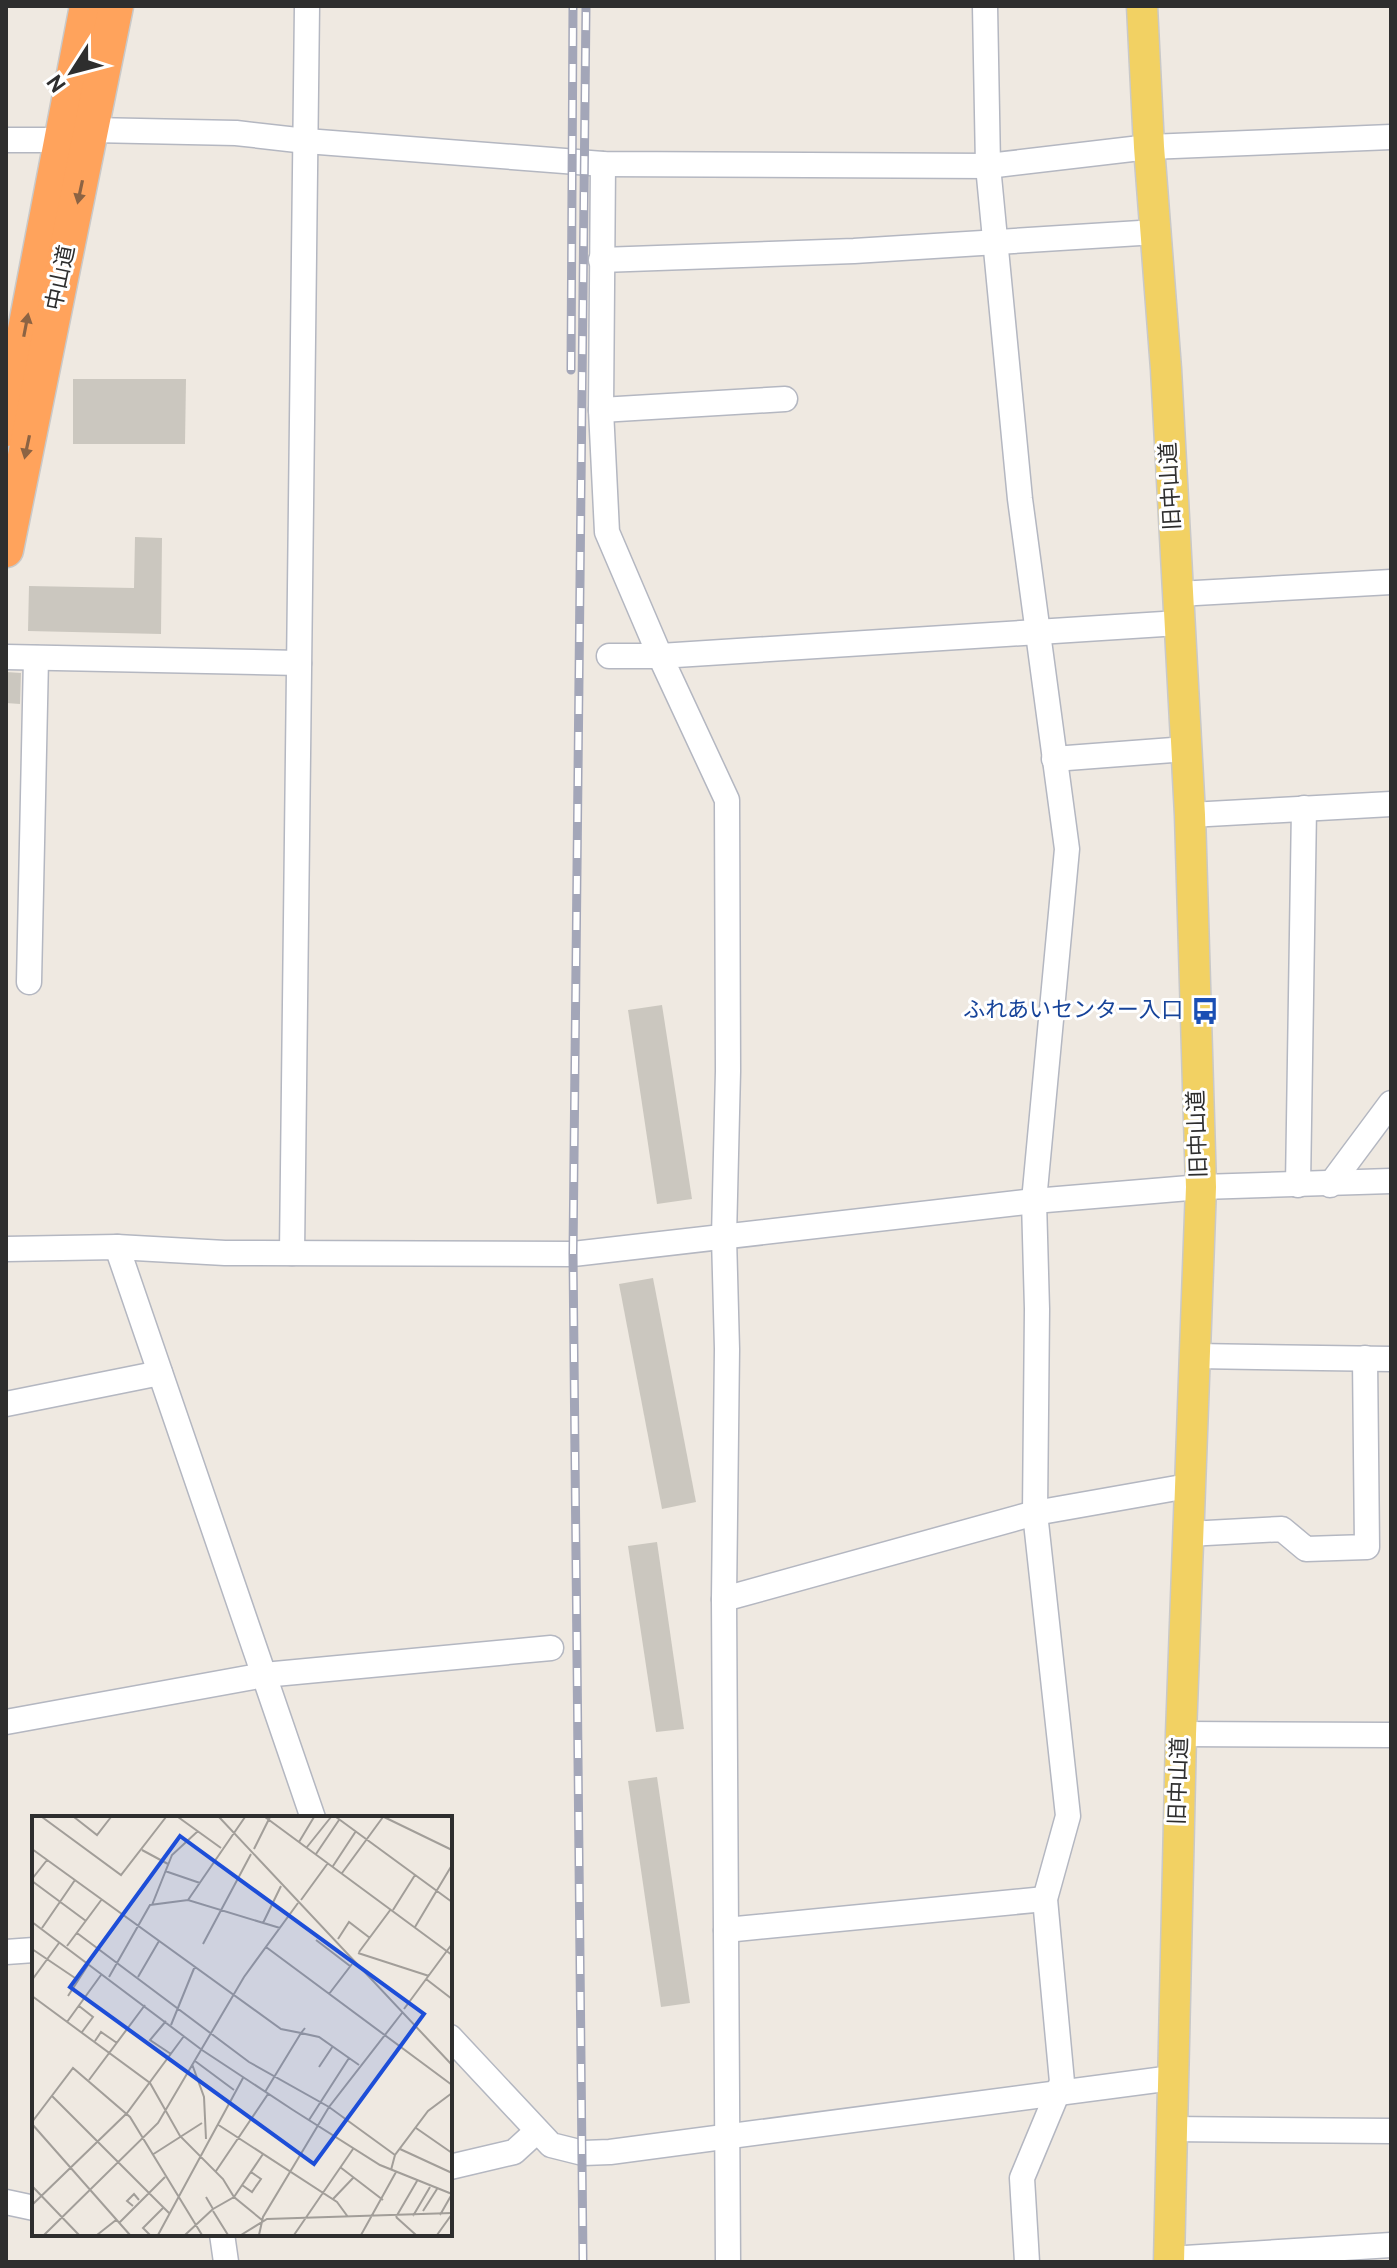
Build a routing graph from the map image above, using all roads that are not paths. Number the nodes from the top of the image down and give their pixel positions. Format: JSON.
{"nodes":[{"id":1,"x":87,"y":6,"type":"edge"},
{"id":2,"x":116,"y":6,"type":"edge"},
{"id":3,"x":307,"y":6,"type":"edge"},
{"id":4,"x":985,"y":6,"type":"edge"},
{"id":5,"x":1142,"y":6,"type":"edge"},
{"id":6,"x":77,"y":135,"type":"junction"},
{"id":7,"x":1391,"y":137,"type":"edge"},
{"id":8,"x":6,"y":140,"type":"edge"},
{"id":9,"x":306,"y":141,"type":"junction"},
{"id":10,"x":1149,"y":147,"type":"junction"},
{"id":11,"x":603,"y":164,"type":"junction"},
{"id":12,"x":988,"y":166,"type":"junction"},
{"id":13,"x":1156,"y":232,"type":"junction"},
{"id":14,"x":996,"y":242,"type":"junction"},
{"id":15,"x":601,"y":260,"type":"junction"},
{"id":16,"x":785,"y":399,"type":"dead end"},
{"id":17,"x":601,"y":410,"type":"junction"},
{"id":18,"x":6,"y":429,"type":"edge"},
{"id":19,"x":6,"y":550,"type":"edge"},
{"id":20,"x":1391,"y":582,"type":"edge"},
{"id":21,"x":1178,"y":608,"type":"junction"},
{"id":22,"x":1037,"y":631,"type":"junction"},
{"id":23,"x":609,"y":656,"type":"dead end"},
{"id":24,"x":660,"y":656,"type":"junction"},
{"id":25,"x":6,"y":657,"type":"edge"},
{"id":26,"x":36,"y":658,"type":"junction"},
{"id":27,"x":299,"y":663,"type":"junction"},
{"id":28,"x":1186,"y":749,"type":"junction"},
{"id":29,"x":1054,"y":759,"type":"junction"},
{"id":30,"x":1391,"y":804,"type":"edge"},
{"id":31,"x":1304,"y":808,"type":"junction"},
{"id":32,"x":1190,"y":815,"type":"junction"},
{"id":33,"x":29,"y":982,"type":"dead end"},
{"id":34,"x":1391,"y":1103,"type":"edge"},
{"id":35,"x":1391,"y":1181,"type":"edge"},
{"id":36,"x":1298,"y":1185,"type":"junction"},
{"id":37,"x":1330,"y":1185,"type":"junction"},
{"id":38,"x":1201,"y":1187,"type":"junction"},
{"id":39,"x":1034,"y":1201,"type":"junction"},
{"id":40,"x":724,"y":1237,"type":"junction"},
{"id":41,"x":117,"y":1247,"type":"junction"},
{"id":42,"x":6,"y":1249,"type":"edge"},
{"id":43,"x":292,"y":1253,"type":"junction"},
{"id":44,"x":1196,"y":1356,"type":"junction"},
{"id":45,"x":1365,"y":1358,"type":"junction"},
{"id":46,"x":1391,"y":1359,"type":"edge"},
{"id":47,"x":160,"y":1373,"type":"junction"},
{"id":48,"x":6,"y":1404,"type":"edge"},
{"id":49,"x":1188,"y":1486,"type":"junction"},
{"id":50,"x":1035,"y":1513,"type":"junction"},
{"id":51,"x":1188,"y":1534,"type":"junction"},
{"id":52,"x":724,"y":1599,"type":"junction"},
{"id":53,"x":551,"y":1648,"type":"dead end"},
{"id":54,"x":264,"y":1675,"type":"junction"},
{"id":55,"x":6,"y":1722,"type":"edge"},
{"id":56,"x":1181,"y":1734,"type":"junction"},
{"id":57,"x":1391,"y":1735,"type":"edge"},
{"id":58,"x":312,"y":1816,"type":"edge"},
{"id":59,"x":1045,"y":1899,"type":"junction"},
{"id":60,"x":726,"y":1930,"type":"junction"},
{"id":61,"x":32,"y":1950,"type":"edge"},
{"id":62,"x":6,"y":1952,"type":"edge"},
{"id":63,"x":452,"y":2039,"type":"edge"},
{"id":64,"x":1172,"y":2078,"type":"junction"},
{"id":65,"x":1058,"y":2093,"type":"junction"},
{"id":66,"x":1170,"y":2129,"type":"junction"},
{"id":67,"x":537,"y":2131,"type":"junction"},
{"id":68,"x":1391,"y":2131,"type":"edge"},
{"id":69,"x":728,"y":2136,"type":"junction"},
{"id":70,"x":452,"y":2167,"type":"edge"},
{"id":71,"x":6,"y":2202,"type":"edge"},
{"id":72,"x":32,"y":2208,"type":"edge"},
{"id":73,"x":222,"y":2236,"type":"edge"},
{"id":74,"x":1391,"y":2245,"type":"edge"},
{"id":75,"x":1326,"y":2256,"type":"edge"},
{"id":76,"x":1169,"y":2261,"type":"edge"},
{"id":77,"x":226,"y":2262,"type":"edge"},
{"id":78,"x":728,"y":2262,"type":"edge"},
{"id":79,"x":1027,"y":2262,"type":"edge"}],
"edges":[{"from":1,"to":6,"type":"highway","name":"中山道"},
{"from":2,"to":6,"type":"highway","name":"中山道"},
{"from":3,"to":9,"type":"street"},
{"from":4,"to":12,"type":"street"},
{"from":5,"to":10,"type":"main road","name":"旧中山道"},
{"from":6,"to":8,"type":"street"},
{"from":6,"to":9,"type":"street"},
{"from":18,"to":6,"type":"highway","name":"中山道","one_way":true},
{"from":6,"to":19,"type":"highway","name":"中山道","one_way":true},
{"from":7,"to":10,"type":"street"},
{"from":9,"to":11,"type":"street"},
{"from":9,"to":27,"type":"street"},
{"from":10,"to":12,"type":"street"},
{"from":10,"to":13,"type":"main road","name":"旧中山道"},
{"from":11,"to":12,"type":"street"},
{"from":11,"to":15,"type":"street"},
{"from":12,"to":14,"type":"street"},
{"from":13,"to":14,"type":"street"},
{"from":13,"to":21,"type":"main road","name":"旧中山道"},
{"from":14,"to":15,"type":"street"},
{"from":14,"to":22,"type":"street"},
{"from":15,"to":17,"type":"street"},
{"from":16,"to":17,"type":"street"},
{"from":17,"to":24,"type":"street"},
{"from":20,"to":21,"type":"street"},
{"from":21,"to":22,"type":"street"},
{"from":21,"to":28,"type":"main road","name":"旧中山道"},
{"from":22,"to":24,"type":"street"},
{"from":22,"to":29,"type":"street"},
{"from":23,"to":24,"type":"street"},
{"from":24,"to":40,"type":"street"},
{"from":25,"to":26,"type":"street"},
{"from":26,"to":27,"type":"street"},
{"from":26,"to":33,"type":"street"},
{"from":27,"to":43,"type":"street"},
{"from":28,"to":29,"type":"street"},
{"from":28,"to":32,"type":"main road","name":"旧中山道"},
{"from":29,"to":39,"type":"street"},
{"from":30,"to":31,"type":"street"},
{"from":31,"to":32,"type":"street"},
{"from":31,"to":36,"type":"street"},
{"from":32,"to":38,"type":"main road","name":"旧中山道"},
{"from":34,"to":37,"type":"street"},
{"from":35,"to":37,"type":"street"},
{"from":36,"to":37,"type":"street"},
{"from":36,"to":38,"type":"street"},
{"from":38,"to":39,"type":"street"},
{"from":38,"to":44,"type":"main road","name":"旧中山道"},
{"from":39,"to":40,"type":"street"},
{"from":39,"to":50,"type":"street"},
{"from":40,"to":43,"type":"street"},
{"from":40,"to":52,"type":"street"},
{"from":41,"to":42,"type":"street"},
{"from":41,"to":43,"type":"street"},
{"from":41,"to":47,"type":"street"},
{"from":44,"to":45,"type":"street"},
{"from":44,"to":49,"type":"main road","name":"旧中山道"},
{"from":45,"to":46,"type":"street"},
{"from":45,"to":51,"type":"street"},
{"from":47,"to":48,"type":"street"},
{"from":47,"to":54,"type":"street"},
{"from":49,"to":50,"type":"street"},
{"from":49,"to":51,"type":"main road","name":"旧中山道"},
{"from":50,"to":52,"type":"street"},
{"from":50,"to":59,"type":"street"},
{"from":51,"to":56,"type":"main road","name":"旧中山道"},
{"from":52,"to":60,"type":"street"},
{"from":53,"to":54,"type":"street"},
{"from":54,"to":55,"type":"street"},
{"from":54,"to":58,"type":"street"},
{"from":56,"to":57,"type":"street"},
{"from":56,"to":64,"type":"main road","name":"旧中山道"},
{"from":59,"to":60,"type":"street"},
{"from":59,"to":65,"type":"street"},
{"from":60,"to":69,"type":"street"},
{"from":61,"to":62,"type":"street"},
{"from":63,"to":67,"type":"street"},
{"from":64,"to":65,"type":"street"},
{"from":64,"to":66,"type":"main road","name":"旧中山道"},
{"from":65,"to":69,"type":"street"},
{"from":65,"to":79,"type":"street"},
{"from":66,"to":68,"type":"street"},
{"from":66,"to":76,"type":"main road","name":"旧中山道"},
{"from":67,"to":69,"type":"street"},
{"from":67,"to":70,"type":"street"},
{"from":69,"to":78,"type":"street"},
{"from":71,"to":72,"type":"street"},
{"from":73,"to":77,"type":"street"},
{"from":74,"to":75,"type":"street"},
{"from":75,"to":76,"type":"street"}]}
